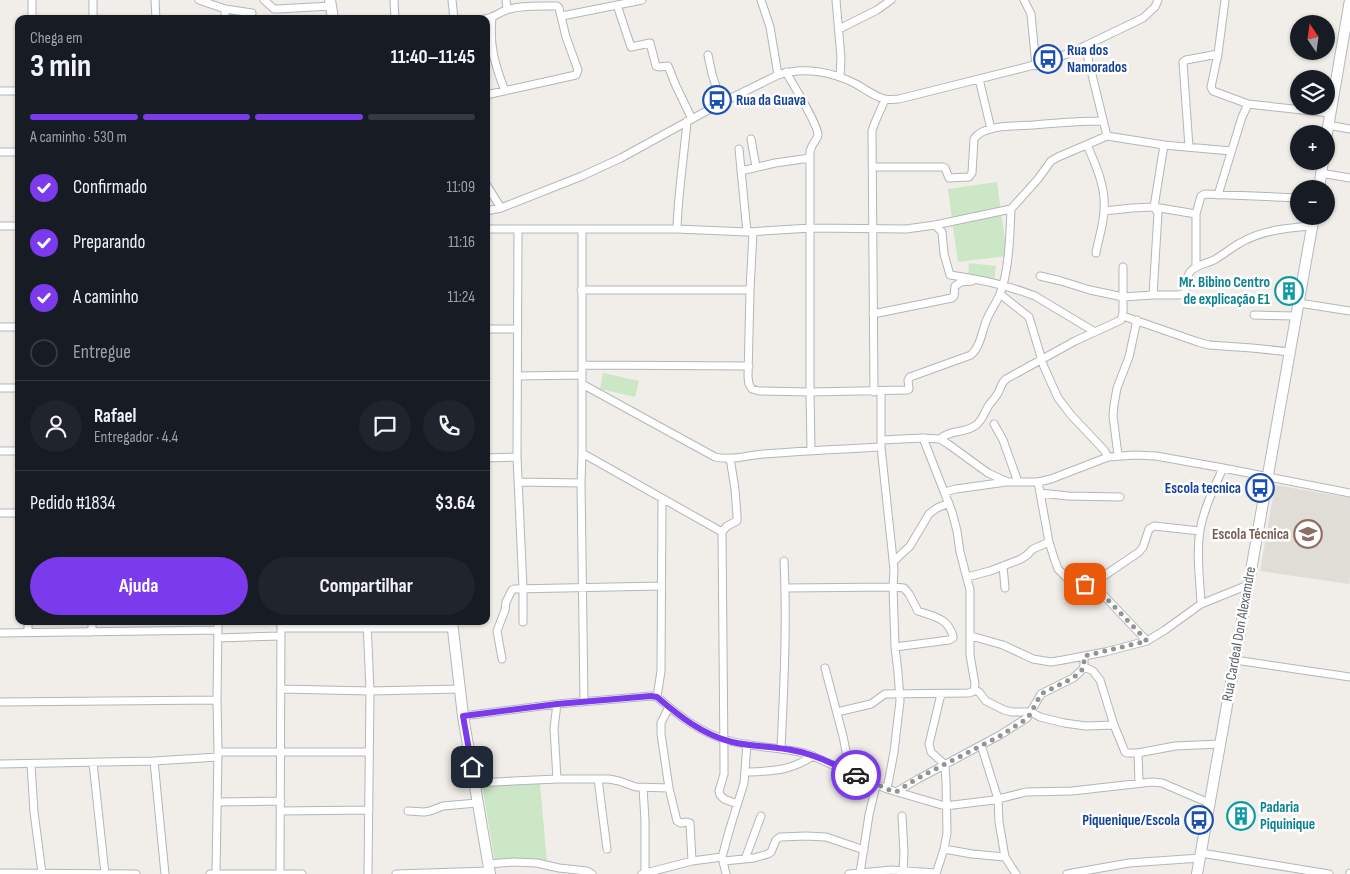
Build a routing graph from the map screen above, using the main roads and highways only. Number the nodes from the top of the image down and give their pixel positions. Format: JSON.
{"nodes":[{"id":1,"x":1350,"y":0,"type":"edge"},
{"id":2,"x":1328,"y":125,"type":"edge"},
{"id":3,"x":1312,"y":225,"type":"edge"},
{"id":4,"x":452,"y":625,"type":"edge"},
{"id":5,"x":489,"y":870,"type":"edge"},
{"id":6,"x":1197,"y":874,"type":"edge"}],
"edges":[{"from":1,"to":2,"type":"main road"},
{"from":3,"to":6,"type":"main road","name":"Rua Cardeal Don Alexamdre"},
{"from":4,"to":5,"type":"main road"}]}
